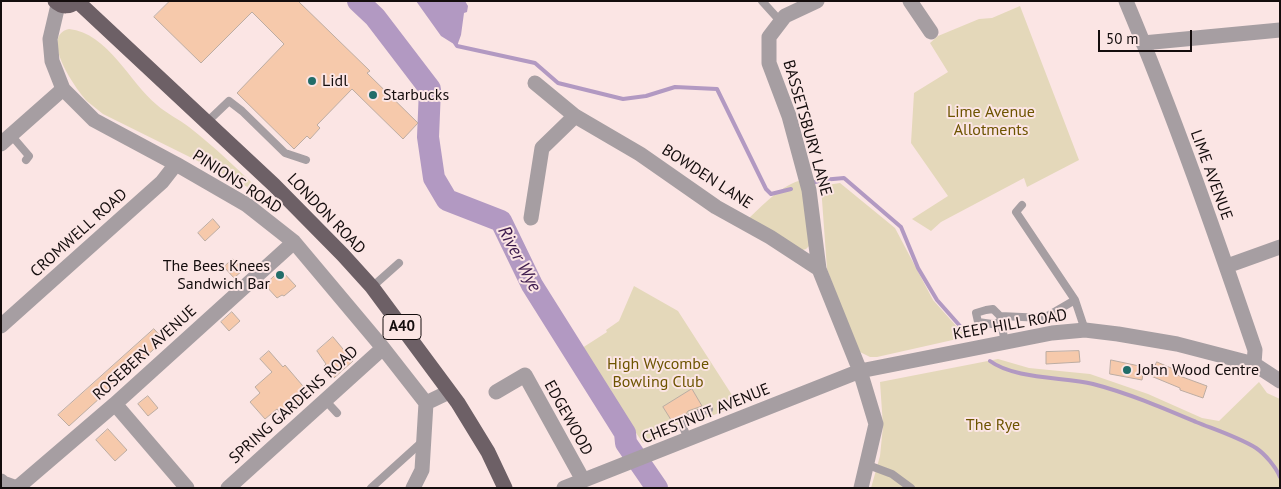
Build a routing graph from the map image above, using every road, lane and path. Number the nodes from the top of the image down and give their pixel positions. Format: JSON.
{"nodes":[{"id":1,"x":77,"y":1,"type":"edge"},
{"id":2,"x":762,"y":1,"type":"edge"},
{"id":3,"x":817,"y":1,"type":"edge"},
{"id":4,"x":910,"y":1,"type":"edge"},
{"id":5,"x":1126,"y":1,"type":"edge"},
{"id":6,"x":57,"y":3,"type":"edge"},
{"id":7,"x":781,"y":22,"type":"junction"},
{"id":8,"x":1280,"y":30,"type":"edge"},
{"id":9,"x":931,"y":32,"type":"dead end"},
{"id":10,"x":1143,"y":43,"type":"junction"},
{"id":11,"x":535,"y":84,"type":"dead end"},
{"id":12,"x":63,"y":89,"type":"junction"},
{"id":13,"x":574,"y":116,"type":"junction"},
{"id":14,"x":207,"y":122,"type":"junction"},
{"id":15,"x":6,"y":140,"type":"edge"},
{"id":16,"x":26,"y":160,"type":"dead end"},
{"id":17,"x":306,"y":160,"type":"dead end"},
{"id":18,"x":176,"y":164,"type":"junction"},
{"id":19,"x":1022,"y":205,"type":"dead end"},
{"id":20,"x":531,"y":218,"type":"dead end"},
{"id":21,"x":294,"y":242,"type":"junction"},
{"id":22,"x":1280,"y":247,"type":"edge"},
{"id":23,"x":399,"y":263,"type":"dead end"},
{"id":24,"x":1227,"y":266,"type":"junction"},
{"id":25,"x":819,"y":269,"type":"junction"},
{"id":26,"x":372,"y":287,"type":"junction"},
{"id":27,"x":1075,"y":300,"type":"junction"},
{"id":28,"x":1,"y":326,"type":"edge"},
{"id":29,"x":1085,"y":330,"type":"junction"},
{"id":30,"x":1004,"y":343,"type":"junction"},
{"id":31,"x":383,"y":348,"type":"junction"},
{"id":32,"x":1254,"y":364,"type":"junction"},
{"id":33,"x":860,"y":372,"type":"junction"},
{"id":34,"x":1280,"y":381,"type":"edge"},
{"id":35,"x":449,"y":392,"type":"junction"},
{"id":36,"x":496,"y":392,"type":"dead end"},
{"id":37,"x":326,"y":400,"type":"junction"},
{"id":38,"x":426,"y":403,"type":"junction"},
{"id":39,"x":115,"y":404,"type":"junction"},
{"id":40,"x":709,"y":409,"type":"dead end"},
{"id":41,"x":337,"y":413,"type":"dead end"},
{"id":42,"x":688,"y":439,"type":"junction"},
{"id":43,"x":423,"y":442,"type":"junction"},
{"id":44,"x":868,"y":465,"type":"junction"},
{"id":45,"x":1,"y":480,"type":"edge"},
{"id":46,"x":590,"y":482,"type":"edge"},
{"id":47,"x":17,"y":488,"type":"edge"},
{"id":48,"x":186,"y":488,"type":"edge"},
{"id":49,"x":228,"y":488,"type":"edge"},
{"id":50,"x":371,"y":488,"type":"edge"},
{"id":51,"x":413,"y":488,"type":"edge"},
{"id":52,"x":505,"y":488,"type":"edge"},
{"id":53,"x":564,"y":488,"type":"edge"},
{"id":54,"x":862,"y":488,"type":"edge"},
{"id":55,"x":911,"y":488,"type":"edge"}],
"edges":[{"from":1,"to":6,"type":"main road","number":"A40"},
{"from":1,"to":14,"type":"main road","name":"LONDON ROAD","number":"A40"},
{"from":2,"to":7,"type":"lane"},
{"from":3,"to":7,"type":"street","name":"BASSETSBURY LANE"},
{"from":4,"to":9,"type":"street"},
{"from":5,"to":10,"type":"street","name":"LIME AVENUE"},
{"from":6,"to":12,"type":"street","name":"PINIONS ROAD"},
{"from":7,"to":25,"type":"street","name":"BASSETSBURY LANE"},
{"from":8,"to":10,"type":"street"},
{"from":10,"to":24,"type":"street","name":"LIME AVENUE"},
{"from":11,"to":13,"type":"street","name":"BOWDEN LANE"},
{"from":12,"to":15,"type":"street"},
{"from":12,"to":18,"type":"street","name":"PINIONS ROAD"},
{"from":13,"to":20,"type":"street"},
{"from":13,"to":25,"type":"street","name":"BOWDEN LANE"},
{"from":14,"to":17,"type":"lane"},
{"from":14,"to":26,"type":"main road","name":"LONDON ROAD","number":"A40"},
{"from":15,"to":16,"type":"lane"},
{"from":18,"to":21,"type":"street","name":"PINIONS ROAD"},
{"from":18,"to":28,"type":"street","name":"CROMWELL ROAD"},
{"from":19,"to":27,"type":"lane"},
{"from":21,"to":31,"type":"street","name":"PINIONS ROAD"},
{"from":21,"to":39,"type":"street","name":"ROSEBERY AVENUE"},
{"from":22,"to":24,"type":"street"},
{"from":23,"to":26,"type":"lane"},
{"from":24,"to":32,"type":"street","name":"LIME AVENUE"},
{"from":25,"to":33,"type":"street","name":"BASSETSBURY LANE"},
{"from":26,"to":35,"type":"main road","name":"LONDON ROAD","number":"A40"},
{"from":27,"to":29,"type":"lane"},
{"from":27,"to":30,"type":"lane"},
{"from":29,"to":30,"type":"street","name":"KEEP HILL ROAD"},
{"from":29,"to":32,"type":"street","name":"KEEP HILL ROAD"},
{"from":30,"to":33,"type":"street","name":"KEEP HILL ROAD"},
{"from":31,"to":37,"type":"street","name":"SPRING GARDENS ROAD"},
{"from":31,"to":38,"type":"street","name":"PINIONS ROAD"},
{"from":32,"to":34,"type":"street","name":"KEEP HILL ROAD"},
{"from":33,"to":42,"type":"street","name":"CHESTNUT AVENUE"},
{"from":33,"to":44,"type":"street","name":"BASSETSBURY LANE"},
{"from":35,"to":38,"type":"street"},
{"from":35,"to":52,"type":"main road","name":"LONDON ROAD","number":"A40"},
{"from":36,"to":46,"type":"street","name":"EDGEWOOD"},
{"from":37,"to":41,"type":"lane"},
{"from":37,"to":49,"type":"street","name":"SPRING GARDENS ROAD"},
{"from":38,"to":43,"type":"street"},
{"from":39,"to":47,"type":"street","name":"ROSEBERY AVENUE"},
{"from":39,"to":48,"type":"street"},
{"from":40,"to":42,"type":"lane"},
{"from":42,"to":46,"type":"street","name":"CHESTNUT AVENUE"},
{"from":43,"to":50,"type":"lane"},
{"from":43,"to":51,"type":"street"},
{"from":44,"to":54,"type":"street","name":"BASSETSBURY LANE"},
{"from":44,"to":55,"type":"lane"},
{"from":45,"to":47,"type":"street"},
{"from":46,"to":53,"type":"street","name":"CHESTNUT AVENUE"}]}
